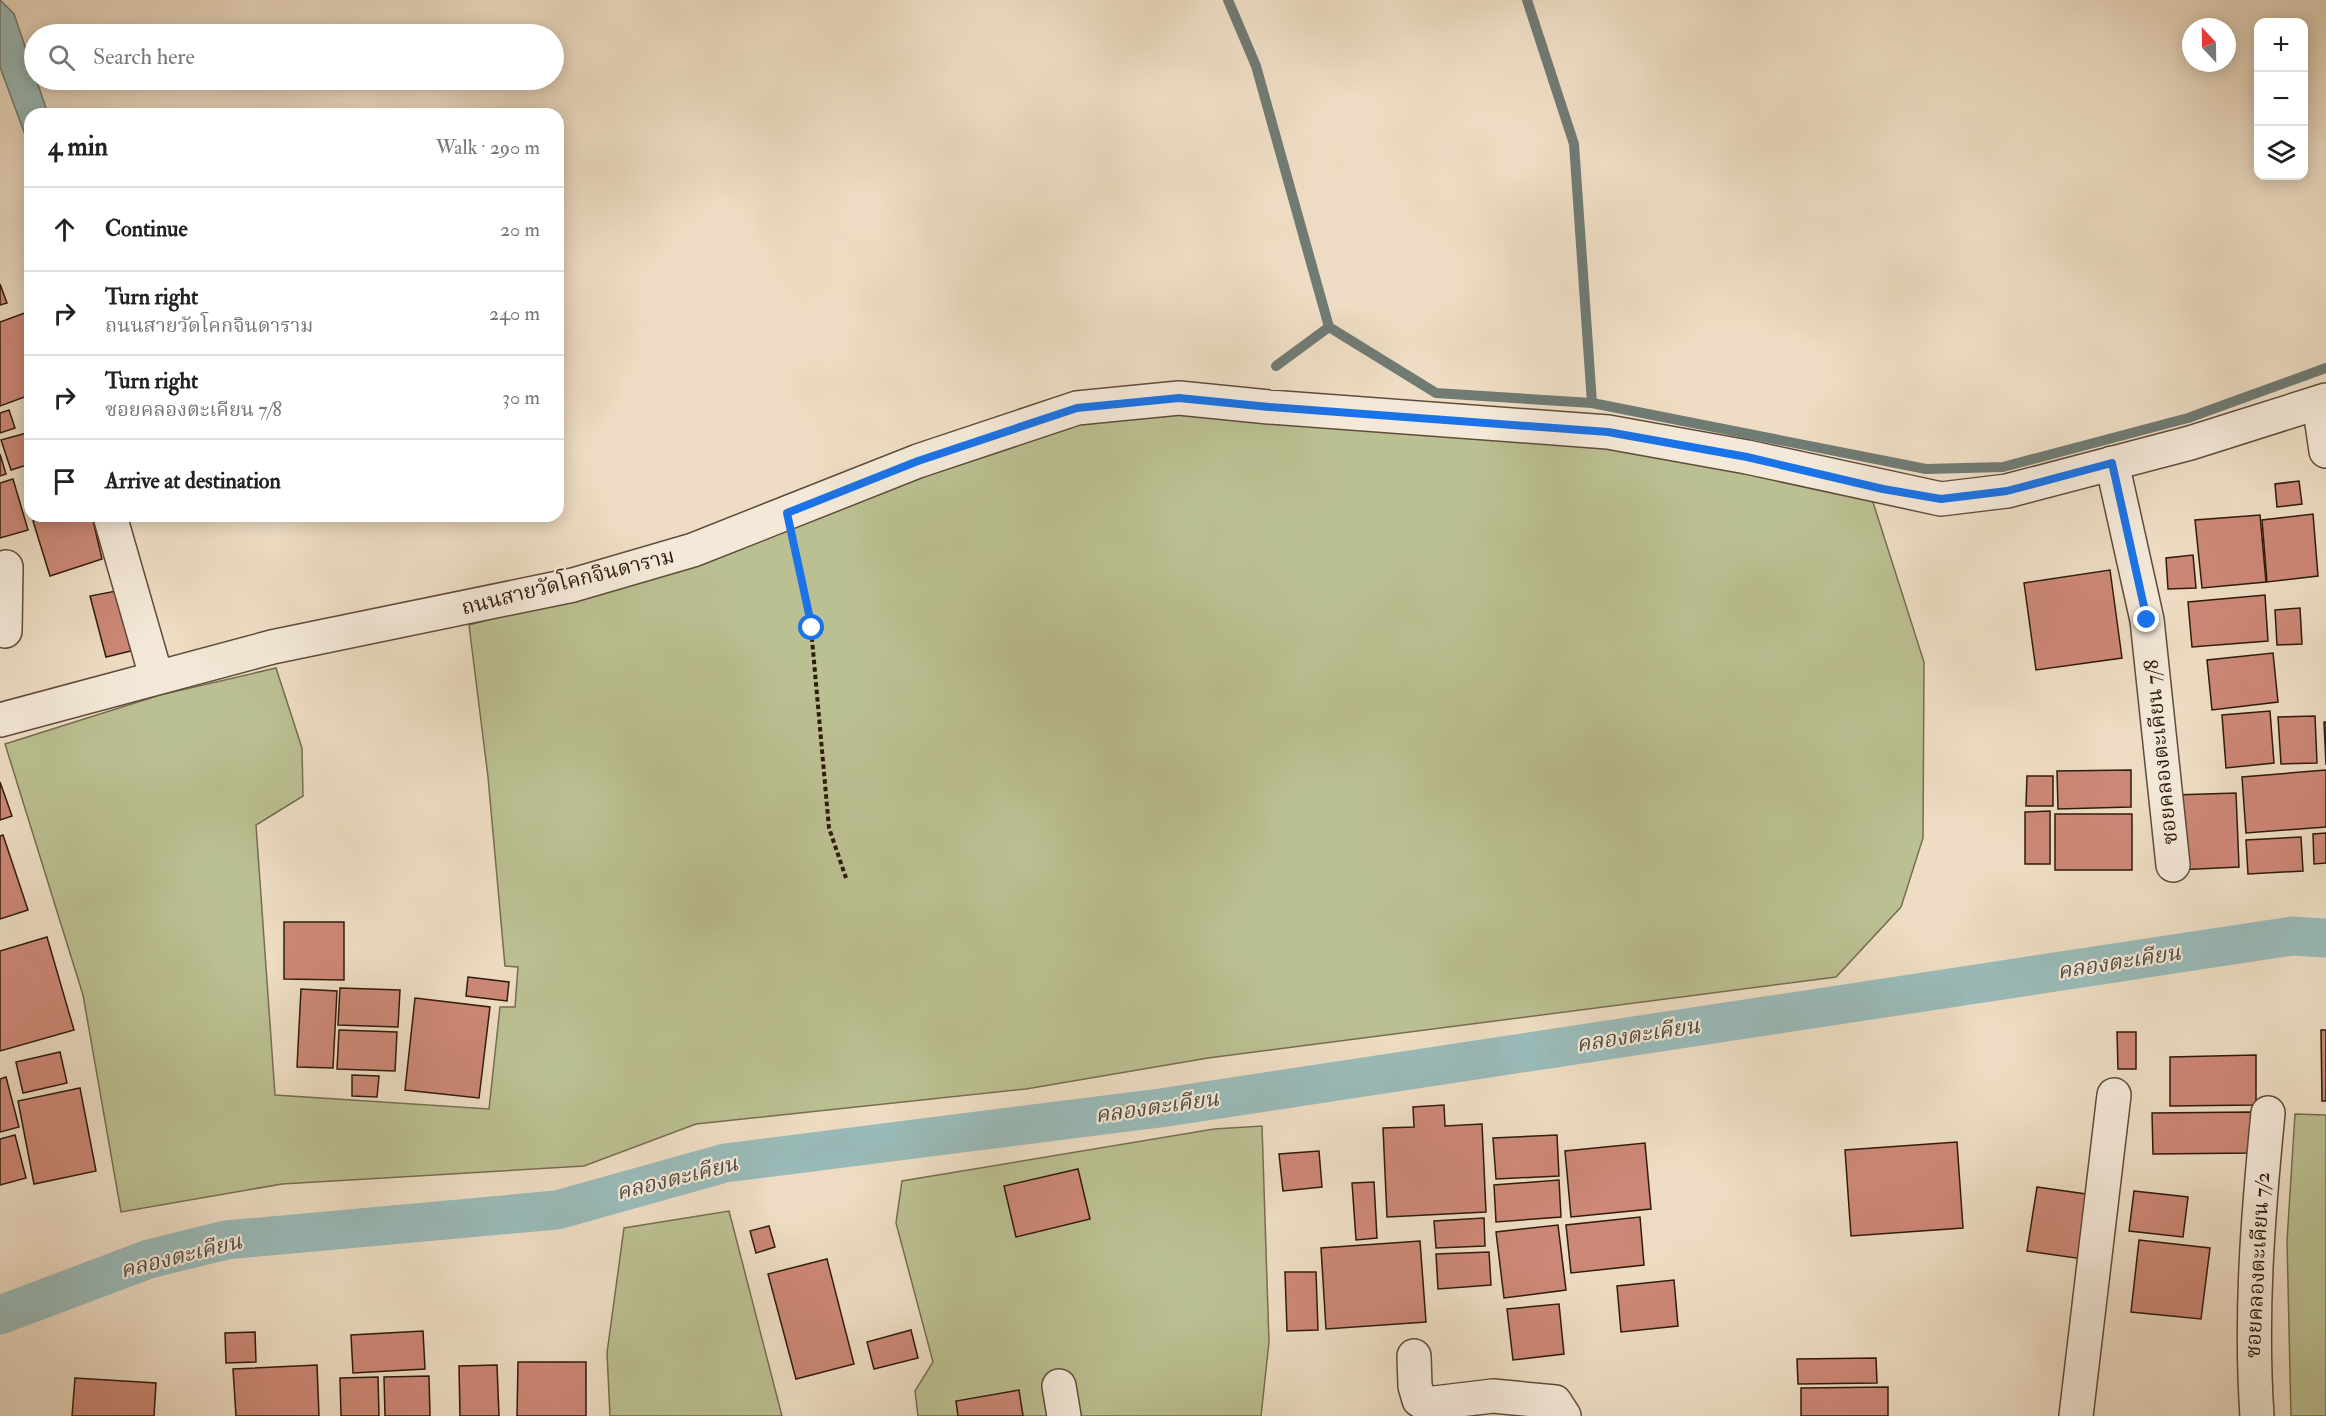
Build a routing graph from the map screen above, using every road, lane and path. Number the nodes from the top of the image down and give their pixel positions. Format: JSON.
{"nodes":[{"id":1,"x":2322,"y":401,"type":"edge"},
{"id":2,"x":2326,"y":451,"type":"edge"},
{"id":3,"x":2112,"y":463,"type":"junction"},
{"id":4,"x":787,"y":513,"type":"junction"},
{"id":5,"x":112,"y":522,"type":"edge"},
{"id":6,"x":6,"y":567,"type":"dead end"},
{"id":7,"x":5,"y":631,"type":"dead end"},
{"id":8,"x":156,"y":676,"type":"junction"},
{"id":9,"x":0,"y":720,"type":"edge"},
{"id":10,"x":2173,"y":865,"type":"dead end"},
{"id":11,"x":846,"y":878,"type":"dead end"},
{"id":12,"x":2114,"y":1095,"type":"dead end"},
{"id":13,"x":2268,"y":1113,"type":"dead end"},
{"id":14,"x":1414,"y":1356,"type":"dead end"},
{"id":15,"x":1564,"y":1416,"type":"edge"},
{"id":16,"x":2076,"y":1416,"type":"edge"},
{"id":17,"x":2256,"y":1416,"type":"edge"}],
"edges":[{"from":1,"to":2,"type":"street"},
{"from":1,"to":3,"type":"street","name":"ถนนสายวัดโคกจินดาราม"},
{"from":3,"to":4,"type":"street","name":"ถนนสายวัดโคกจินดาราม"},
{"from":3,"to":10,"type":"street","name":"ซอยคลองตะเคียน 7/8"},
{"from":4,"to":8,"type":"street","name":"ถนนสายวัดโคกจินดาราม"},
{"from":4,"to":11,"type":"path"},
{"from":5,"to":8,"type":"street"},
{"from":6,"to":7,"type":"street"},
{"from":8,"to":9,"type":"street","name":"ถนนสายวัดโคกจินดาราม"},
{"from":12,"to":16,"type":"street"},
{"from":13,"to":17,"type":"street","name":"ซอยคลองตะเคียน 7/2"},
{"from":14,"to":15,"type":"street"}]}
